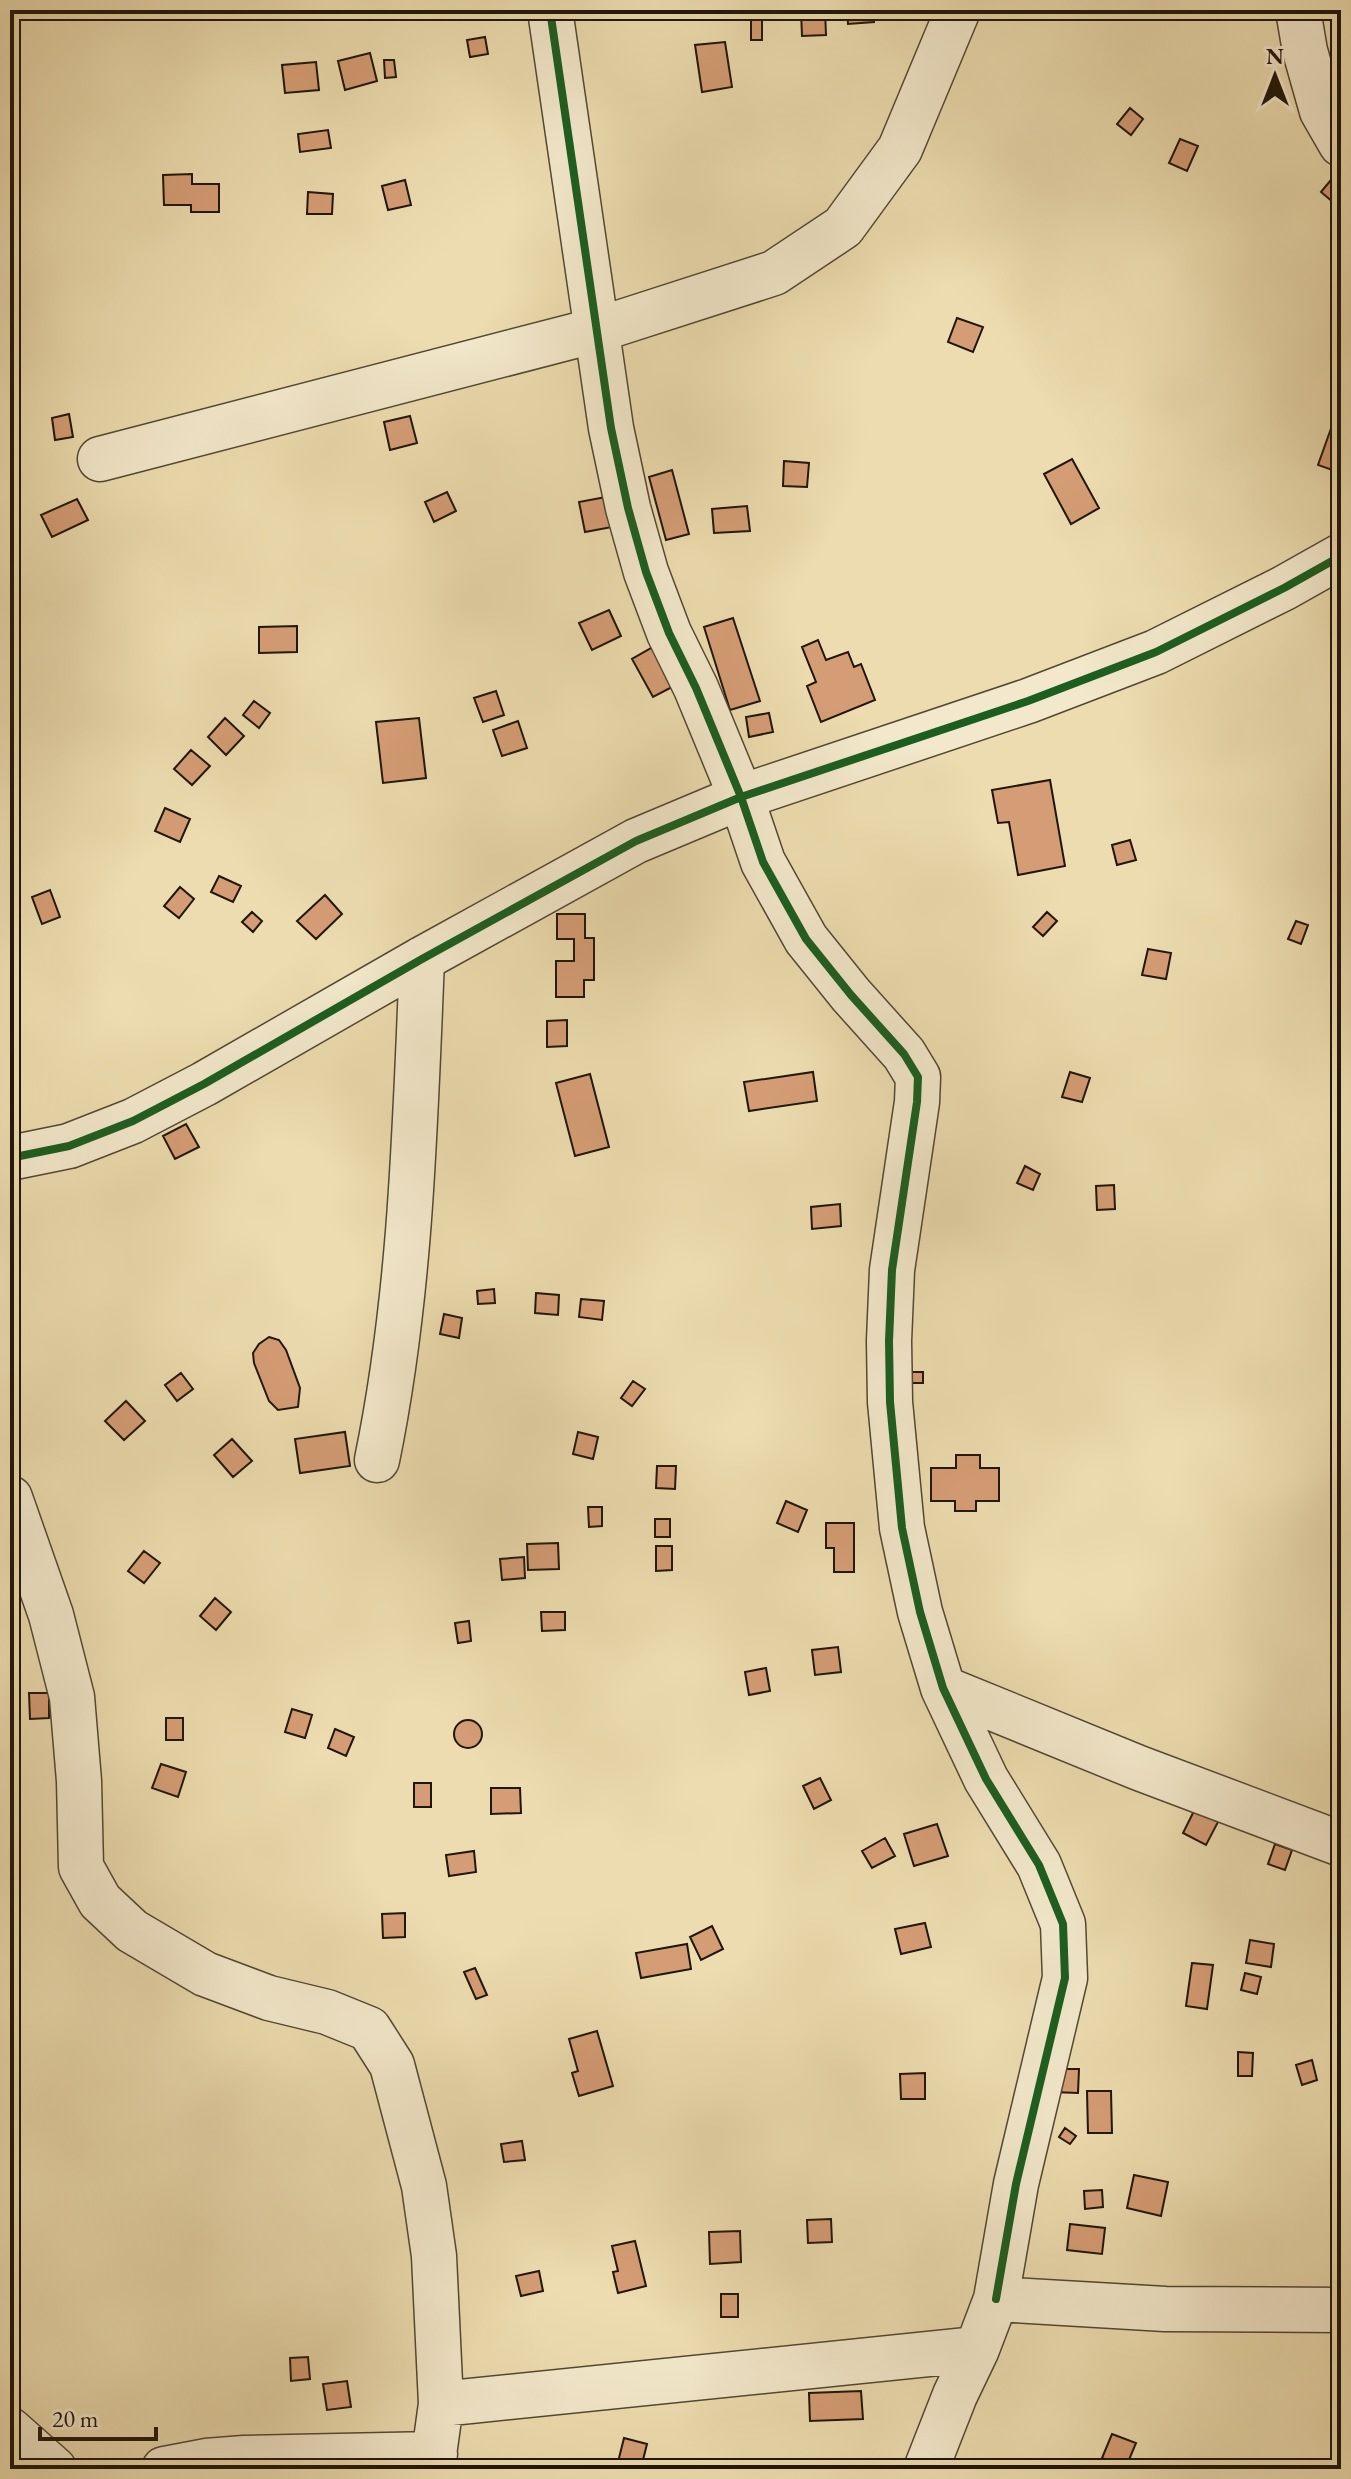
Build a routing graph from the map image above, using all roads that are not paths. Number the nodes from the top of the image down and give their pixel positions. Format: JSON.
{"nodes":[{"id":1,"x":550,"y":10,"type":"edge"},
{"id":2,"x":958,"y":10,"type":"edge"},
{"id":3,"x":1298,"y":10,"type":"edge"},
{"id":4,"x":1341,"y":144,"type":"edge"},
{"id":5,"x":597,"y":330,"type":"junction"},
{"id":6,"x":100,"y":459,"type":"dead end"},
{"id":7,"x":1341,"y":556,"type":"edge"},
{"id":8,"x":741,"y":797,"type":"junction"},
{"id":9,"x":422,"y":959,"type":"junction"},
{"id":10,"x":10,"y":1158,"type":"edge"},
{"id":11,"x":377,"y":1460,"type":"dead end"},
{"id":12,"x":10,"y":1498,"type":"edge"},
{"id":13,"x":943,"y":1688,"type":"junction"},
{"id":14,"x":1341,"y":1844,"type":"edge"},
{"id":15,"x":996,"y":2299,"type":"junction"},
{"id":16,"x":1341,"y":2310,"type":"edge"},
{"id":17,"x":977,"y":2349,"type":"junction"},
{"id":18,"x":441,"y":2404,"type":"junction"},
{"id":19,"x":10,"y":2430,"type":"edge"},
{"id":20,"x":433,"y":2462,"type":"edge"},
{"id":21,"x":54,"y":2469,"type":"edge"},
{"id":22,"x":164,"y":2469,"type":"edge"},
{"id":23,"x":926,"y":2469,"type":"edge"}],
"edges":[{"from":1,"to":5,"type":"street"},
{"from":2,"to":5,"type":"street"},
{"from":3,"to":4,"type":"street"},
{"from":5,"to":6,"type":"street"},
{"from":5,"to":8,"type":"street"},
{"from":7,"to":8,"type":"street"},
{"from":8,"to":9,"type":"street"},
{"from":8,"to":13,"type":"street"},
{"from":9,"to":10,"type":"street"},
{"from":9,"to":11,"type":"street"},
{"from":12,"to":18,"type":"street"},
{"from":13,"to":14,"type":"street"},
{"from":13,"to":15,"type":"street"},
{"from":15,"to":16,"type":"street"},
{"from":15,"to":17,"type":"street"},
{"from":17,"to":18,"type":"street"},
{"from":17,"to":23,"type":"street"},
{"from":18,"to":20,"type":"street"},
{"from":19,"to":21,"type":"street"},
{"from":20,"to":22,"type":"street"}]}
